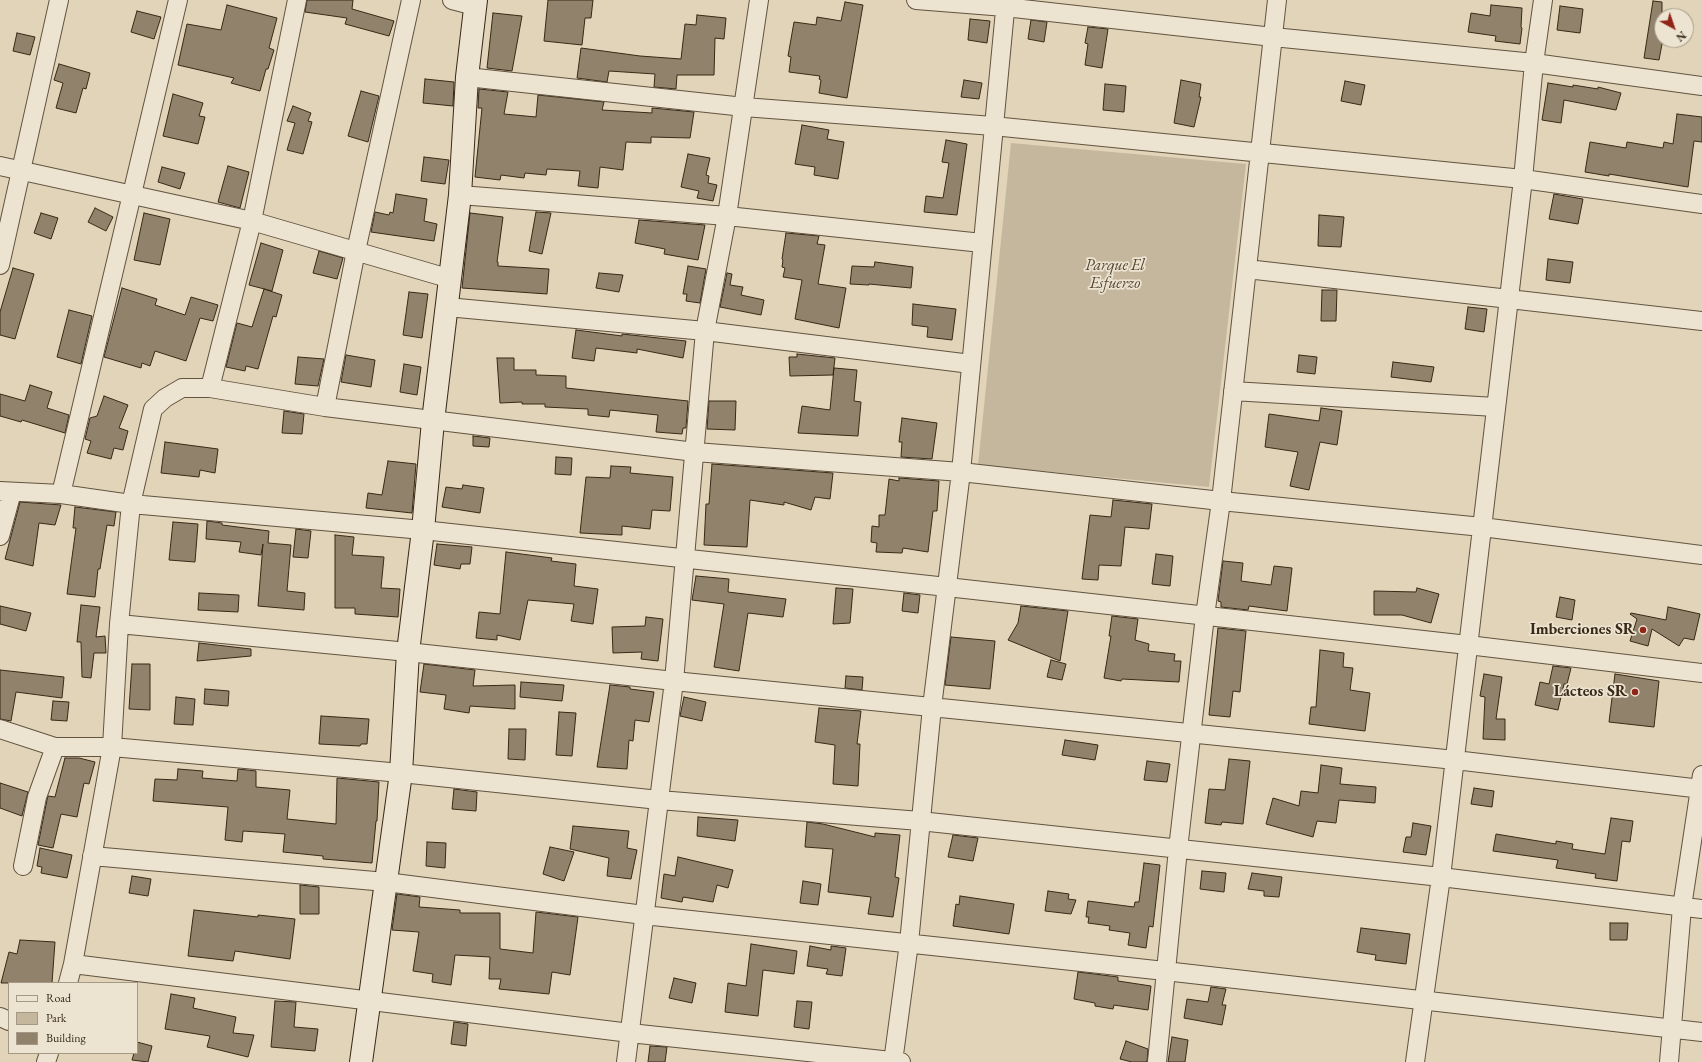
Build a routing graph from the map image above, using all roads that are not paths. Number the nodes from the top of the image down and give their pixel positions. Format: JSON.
{"nodes":[{"id":1,"x":58,"y":0,"type":"edge"},
{"id":2,"x":178,"y":0,"type":"edge"},
{"id":3,"x":297,"y":0,"type":"edge"},
{"id":4,"x":411,"y":0,"type":"edge"},
{"id":5,"x":452,"y":0,"type":"edge"},
{"id":6,"x":759,"y":0,"type":"edge"},
{"id":7,"x":916,"y":0,"type":"edge"},
{"id":8,"x":1277,"y":0,"type":"edge"},
{"id":9,"x":1543,"y":0,"type":"edge"},
{"id":10,"x":476,"y":3,"type":"edge"},
{"id":11,"x":1006,"y":4,"type":"edge"},
{"id":12,"x":1273,"y":37,"type":"junction"},
{"id":13,"x":1534,"y":63,"type":"junction"},
{"id":14,"x":467,"y":77,"type":"junction"},
{"id":15,"x":1702,"y":86,"type":"edge"},
{"id":16,"x":744,"y":107,"type":"junction"},
{"id":17,"x":994,"y":126,"type":"junction"},
{"id":18,"x":1260,"y":152,"type":"junction"},
{"id":19,"x":0,"y":166,"type":"edge"},
{"id":20,"x":20,"y":171,"type":"junction"},
{"id":21,"x":1522,"y":179,"type":"junction"},
{"id":22,"x":133,"y":195,"type":"junction"},
{"id":23,"x":460,"y":195,"type":"junction"},
{"id":24,"x":1702,"y":204,"type":"edge"},
{"id":25,"x":727,"y":216,"type":"junction"},
{"id":26,"x":252,"y":221,"type":"junction"},
{"id":27,"x":982,"y":243,"type":"junction"},
{"id":28,"x":356,"y":251,"type":"junction"},
{"id":29,"x":0,"y":265,"type":"edge"},
{"id":30,"x":1247,"y":269,"type":"junction"},
{"id":31,"x":451,"y":279,"type":"junction"},
{"id":32,"x":1508,"y":299,"type":"junction"},
{"id":33,"x":447,"y":307,"type":"junction"},
{"id":34,"x":1702,"y":321,"type":"edge"},
{"id":35,"x":705,"y":331,"type":"junction"},
{"id":36,"x":971,"y":364,"type":"junction"},
{"id":37,"x":210,"y":388,"type":"junction"},
{"id":38,"x":1233,"y":391,"type":"junction"},
{"id":39,"x":325,"y":407,"type":"junction"},
{"id":40,"x":1495,"y":407,"type":"junction"},
{"id":41,"x":434,"y":421,"type":"junction"},
{"id":42,"x":695,"y":452,"type":"junction"},
{"id":43,"x":961,"y":472,"type":"junction"},
{"id":44,"x":6,"y":492,"type":"edge"},
{"id":45,"x":61,"y":494,"type":"junction"},
{"id":46,"x":1221,"y":501,"type":"junction"},
{"id":47,"x":132,"y":504,"type":"junction"},
{"id":48,"x":1482,"y":527,"type":"junction"},
{"id":49,"x":423,"y":530,"type":"junction"},
{"id":50,"x":0,"y":536,"type":"edge"},
{"id":51,"x":1702,"y":555,"type":"edge"},
{"id":52,"x":685,"y":559,"type":"junction"},
{"id":53,"x":947,"y":586,"type":"junction"},
{"id":54,"x":1205,"y":616,"type":"junction"},
{"id":55,"x":119,"y":624,"type":"junction"},
{"id":56,"x":1468,"y":645,"type":"junction"},
{"id":57,"x":408,"y":652,"type":"junction"},
{"id":58,"x":1702,"y":673,"type":"edge"},
{"id":59,"x":674,"y":681,"type":"junction"},
{"id":60,"x":932,"y":707,"type":"junction"},
{"id":61,"x":0,"y":729,"type":"edge"},
{"id":62,"x":1191,"y":733,"type":"junction"},
{"id":63,"x":55,"y":747,"type":"junction"},
{"id":64,"x":112,"y":747,"type":"junction"},
{"id":65,"x":1455,"y":760,"type":"junction"},
{"id":66,"x":401,"y":773,"type":"junction"},
{"id":67,"x":1701,"y":784,"type":"edge"},
{"id":68,"x":659,"y":800,"type":"junction"},
{"id":69,"x":920,"y":821,"type":"junction"},
{"id":70,"x":1178,"y":849,"type":"junction"},
{"id":71,"x":92,"y":856,"type":"junction"},
{"id":72,"x":23,"y":866,"type":"dead end"},
{"id":73,"x":1441,"y":877,"type":"junction"},
{"id":74,"x":386,"y":882,"type":"junction"},
{"id":75,"x":1682,"y":907,"type":"junction"},
{"id":76,"x":1702,"y":909,"type":"edge"},
{"id":77,"x":644,"y":915,"type":"junction"},
{"id":78,"x":909,"y":943,"type":"junction"},
{"id":79,"x":73,"y":964,"type":"junction"},
{"id":80,"x":1165,"y":971,"type":"junction"},
{"id":81,"x":68,"y":982,"type":"edge"},
{"id":82,"x":1424,"y":1000,"type":"junction"},
{"id":83,"x":368,"y":1001,"type":"junction"},
{"id":84,"x":1672,"y":1028,"type":"junction"},
{"id":85,"x":1702,"y":1032,"type":"edge"},
{"id":86,"x":630,"y":1033,"type":"junction"},
{"id":87,"x":361,"y":1062,"type":"edge"},
{"id":88,"x":626,"y":1062,"type":"edge"},
{"id":89,"x":893,"y":1062,"type":"edge"},
{"id":90,"x":901,"y":1062,"type":"edge"},
{"id":91,"x":1157,"y":1062,"type":"edge"},
{"id":92,"x":1415,"y":1062,"type":"edge"},
{"id":93,"x":1670,"y":1062,"type":"edge"}],
"edges":[{"from":1,"to":20,"type":"street"},
{"from":2,"to":22,"type":"street"},
{"from":3,"to":26,"type":"street"},
{"from":4,"to":28,"type":"street"},
{"from":5,"to":10,"type":"street"},
{"from":6,"to":16,"type":"street"},
{"from":7,"to":11,"type":"street"},
{"from":8,"to":12,"type":"street"},
{"from":9,"to":13,"type":"street"},
{"from":10,"to":14,"type":"street"},
{"from":11,"to":12,"type":"street"},
{"from":11,"to":17,"type":"street"},
{"from":12,"to":13,"type":"street"},
{"from":12,"to":18,"type":"street"},
{"from":13,"to":15,"type":"street"},
{"from":13,"to":21,"type":"street"},
{"from":14,"to":16,"type":"street"},
{"from":14,"to":23,"type":"street"},
{"from":16,"to":17,"type":"street"},
{"from":16,"to":25,"type":"street"},
{"from":17,"to":18,"type":"street"},
{"from":17,"to":27,"type":"street"},
{"from":18,"to":21,"type":"street"},
{"from":18,"to":30,"type":"street"},
{"from":19,"to":20,"type":"street"},
{"from":20,"to":22,"type":"street"},
{"from":20,"to":29,"type":"street"},
{"from":21,"to":24,"type":"street"},
{"from":21,"to":32,"type":"street"},
{"from":22,"to":26,"type":"street"},
{"from":22,"to":45,"type":"street"},
{"from":23,"to":25,"type":"street"},
{"from":23,"to":31,"type":"street"},
{"from":25,"to":27,"type":"street"},
{"from":25,"to":35,"type":"street"},
{"from":26,"to":28,"type":"street"},
{"from":26,"to":37,"type":"street"},
{"from":27,"to":36,"type":"street"},
{"from":28,"to":31,"type":"street"},
{"from":28,"to":39,"type":"street"},
{"from":30,"to":32,"type":"street"},
{"from":30,"to":38,"type":"street"},
{"from":31,"to":33,"type":"street"},
{"from":32,"to":34,"type":"street"},
{"from":32,"to":40,"type":"street"},
{"from":33,"to":35,"type":"street"},
{"from":33,"to":41,"type":"street"},
{"from":35,"to":36,"type":"street"},
{"from":35,"to":42,"type":"street"},
{"from":36,"to":43,"type":"street"},
{"from":37,"to":39,"type":"street"},
{"from":37,"to":47,"type":"street"},
{"from":38,"to":40,"type":"street"},
{"from":38,"to":46,"type":"street"},
{"from":39,"to":41,"type":"street"},
{"from":40,"to":48,"type":"street"},
{"from":41,"to":42,"type":"street"},
{"from":41,"to":49,"type":"street"},
{"from":42,"to":43,"type":"street"},
{"from":42,"to":52,"type":"street"},
{"from":43,"to":46,"type":"street"},
{"from":43,"to":53,"type":"street"},
{"from":44,"to":45,"type":"street"},
{"from":44,"to":50,"type":"street"},
{"from":45,"to":47,"type":"street"},
{"from":46,"to":48,"type":"street"},
{"from":46,"to":54,"type":"street"},
{"from":47,"to":49,"type":"street"},
{"from":47,"to":55,"type":"street"},
{"from":48,"to":51,"type":"street"},
{"from":48,"to":56,"type":"street"},
{"from":49,"to":52,"type":"street"},
{"from":49,"to":57,"type":"street"},
{"from":52,"to":53,"type":"street"},
{"from":52,"to":59,"type":"street"},
{"from":53,"to":54,"type":"street"},
{"from":53,"to":60,"type":"street"},
{"from":54,"to":56,"type":"street"},
{"from":54,"to":62,"type":"street"},
{"from":55,"to":57,"type":"street"},
{"from":55,"to":64,"type":"street"},
{"from":56,"to":58,"type":"street"},
{"from":56,"to":65,"type":"street"},
{"from":57,"to":59,"type":"street"},
{"from":57,"to":66,"type":"street"},
{"from":59,"to":60,"type":"street"},
{"from":59,"to":68,"type":"street"},
{"from":60,"to":62,"type":"street"},
{"from":60,"to":69,"type":"street"},
{"from":61,"to":63,"type":"street"},
{"from":62,"to":65,"type":"street"},
{"from":62,"to":70,"type":"street"},
{"from":63,"to":64,"type":"street"},
{"from":63,"to":72,"type":"street"},
{"from":64,"to":66,"type":"street"},
{"from":64,"to":71,"type":"street"},
{"from":65,"to":67,"type":"street"},
{"from":65,"to":73,"type":"street"},
{"from":66,"to":68,"type":"street"},
{"from":66,"to":74,"type":"street"},
{"from":67,"to":75,"type":"street"},
{"from":68,"to":69,"type":"street"},
{"from":68,"to":77,"type":"street"},
{"from":69,"to":70,"type":"street"},
{"from":69,"to":78,"type":"street"},
{"from":70,"to":73,"type":"street"},
{"from":70,"to":80,"type":"street"},
{"from":71,"to":74,"type":"street"},
{"from":71,"to":79,"type":"street"},
{"from":73,"to":75,"type":"street"},
{"from":73,"to":82,"type":"street"},
{"from":74,"to":77,"type":"street"},
{"from":74,"to":83,"type":"street"},
{"from":75,"to":76,"type":"street"},
{"from":75,"to":84,"type":"street"},
{"from":77,"to":78,"type":"street"},
{"from":77,"to":86,"type":"street"},
{"from":78,"to":80,"type":"street"},
{"from":78,"to":89,"type":"street"},
{"from":79,"to":81,"type":"street"},
{"from":79,"to":83,"type":"street"},
{"from":80,"to":82,"type":"street"},
{"from":80,"to":91,"type":"street"},
{"from":82,"to":84,"type":"street"},
{"from":82,"to":92,"type":"street"},
{"from":83,"to":86,"type":"street"},
{"from":83,"to":87,"type":"street"},
{"from":84,"to":85,"type":"street"},
{"from":84,"to":93,"type":"street"},
{"from":86,"to":88,"type":"street"},
{"from":86,"to":89,"type":"street"},
{"from":89,"to":90,"type":"street"}]}
